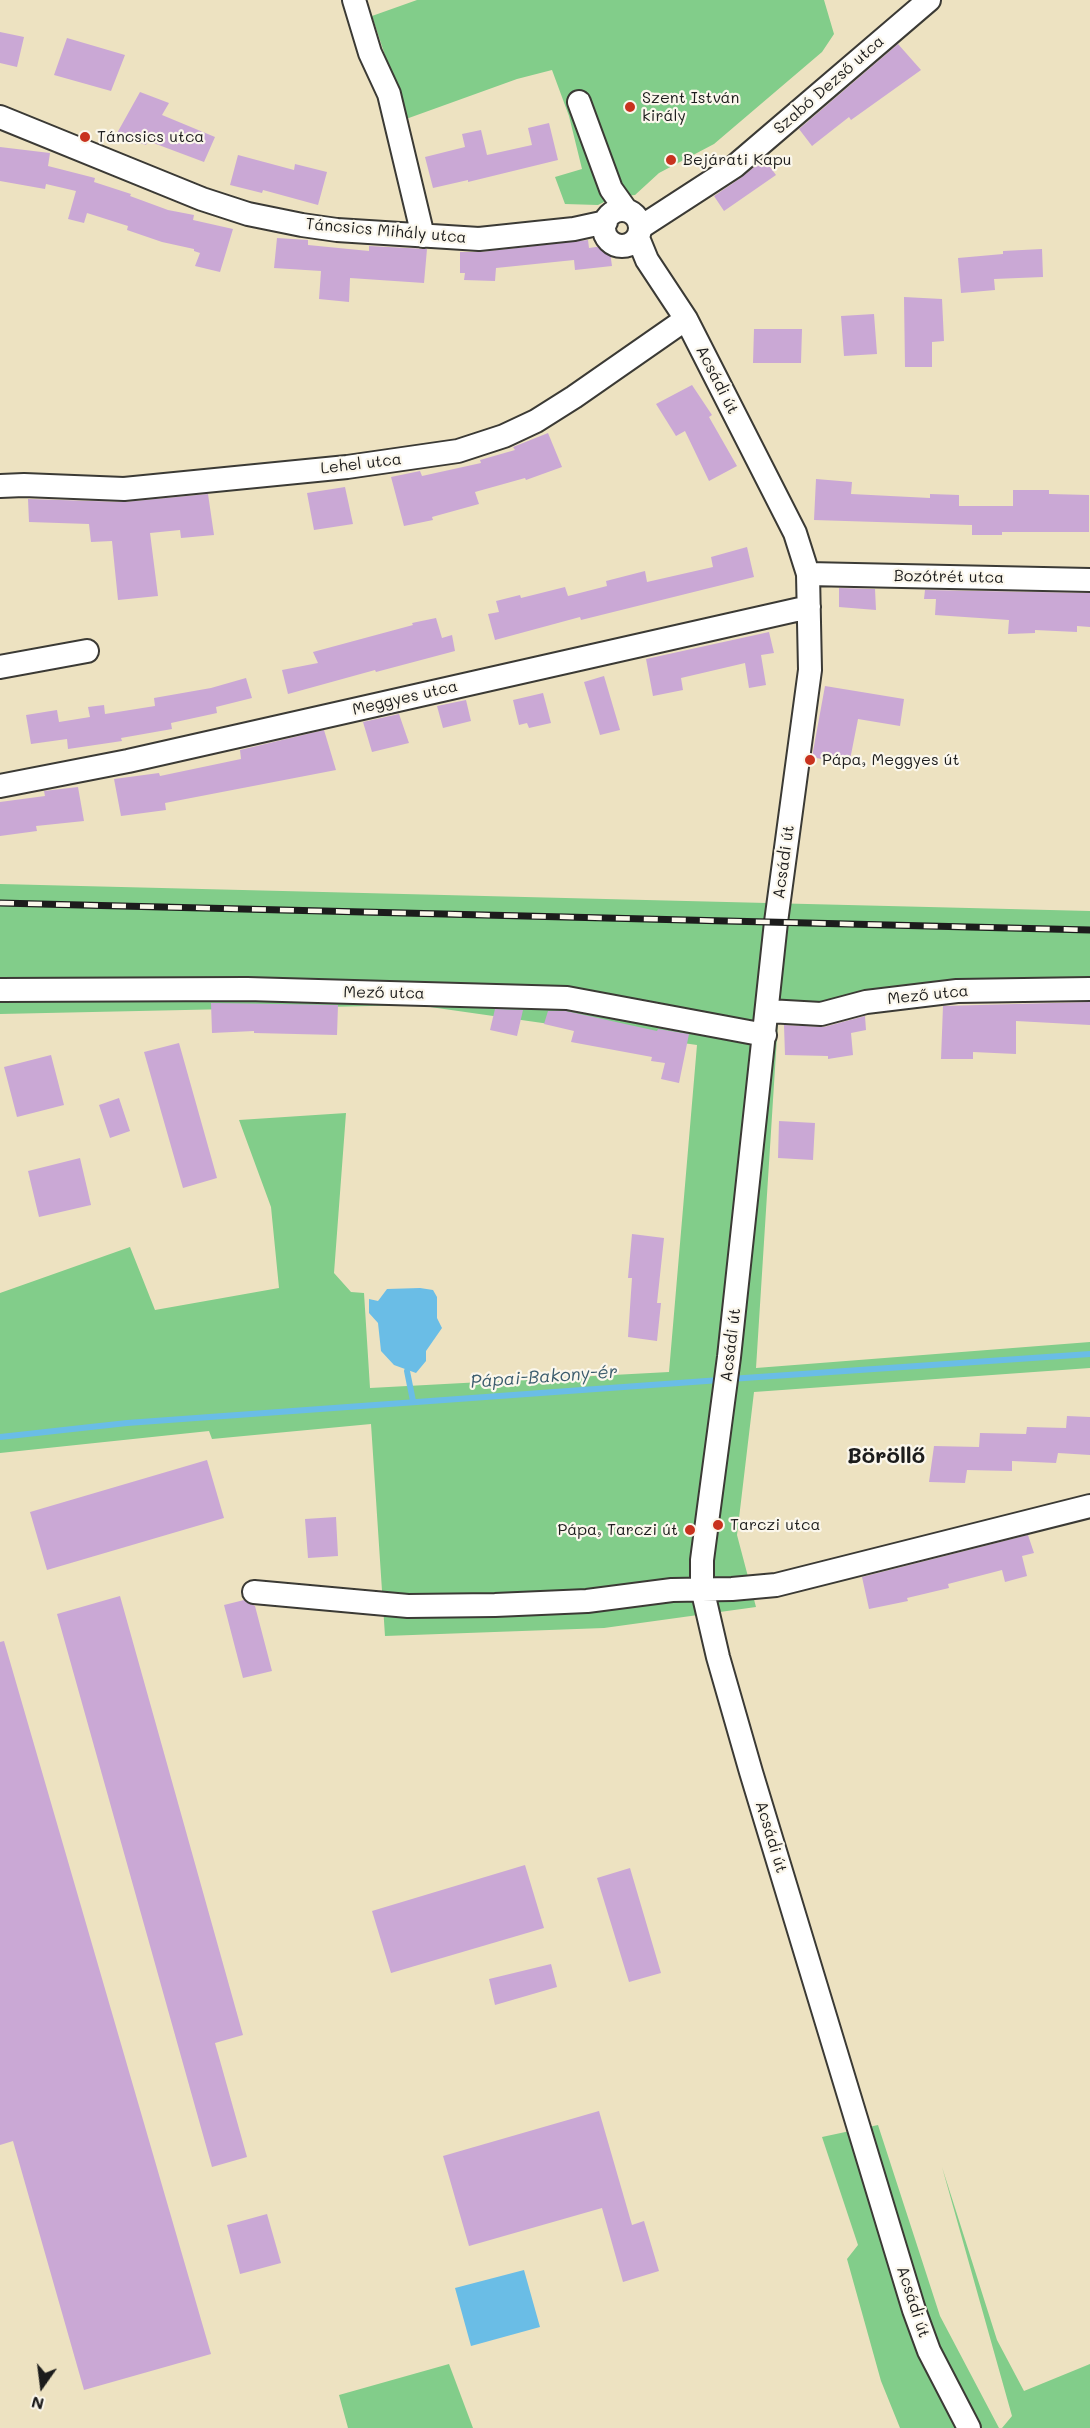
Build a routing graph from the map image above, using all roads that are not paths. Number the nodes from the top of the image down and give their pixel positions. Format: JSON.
{"nodes":[{"id":1,"x":354,"y":0,"type":"edge"},
{"id":2,"x":929,"y":0,"type":"edge"},
{"id":3,"x":579,"y":102,"type":"dead end"},
{"id":4,"x":0,"y":117,"type":"edge"},
{"id":5,"x":624,"y":226,"type":"junction"},
{"id":6,"x":423,"y":236,"type":"junction"},
{"id":7,"x":686,"y":319,"type":"junction"},
{"id":8,"x":0,"y":486,"type":"edge"},
{"id":9,"x":808,"y":574,"type":"junction"},
{"id":10,"x":1090,"y":580,"type":"edge"},
{"id":11,"x":809,"y":607,"type":"junction"},
{"id":12,"x":87,"y":651,"type":"dead end"},
{"id":13,"x":0,"y":667,"type":"edge"},
{"id":14,"x":0,"y":786,"type":"edge"},
{"id":15,"x":1090,"y":989,"type":"edge"},
{"id":16,"x":0,"y":990,"type":"edge"},
{"id":17,"x":768,"y":1011,"type":"junction"},
{"id":18,"x":765,"y":1035,"type":"junction"},
{"id":19,"x":1090,"y":1506,"type":"edge"},
{"id":20,"x":702,"y":1588,"type":"junction"},
{"id":21,"x":254,"y":1592,"type":"dead end"},
{"id":22,"x":969,"y":2428,"type":"edge"}],
"edges":[{"from":1,"to":6,"type":"street"},
{"from":2,"to":5,"type":"street","name":"Szabó Dezső utca"},
{"from":3,"to":5,"type":"street"},
{"from":4,"to":6,"type":"street","name":"Táncsics Mihály utca"},
{"from":5,"to":6,"type":"street","name":"Táncsics Mihály utca"},
{"from":5,"to":7,"type":"street","name":"Acsádi út"},
{"from":7,"to":8,"type":"street","name":"Lehel utca"},
{"from":7,"to":9,"type":"street","name":"Acsádi út"},
{"from":9,"to":10,"type":"street","name":"Bozótrét utca"},
{"from":9,"to":11,"type":"street","name":"Acsádi út"},
{"from":11,"to":14,"type":"street","name":"Meggyes utca"},
{"from":11,"to":17,"type":"street","name":"Acsádi út"},
{"from":12,"to":13,"type":"street"},
{"from":15,"to":17,"type":"street","name":"Mező utca"},
{"from":16,"to":18,"type":"street","name":"Mező utca"},
{"from":17,"to":18,"type":"street","name":"Acsádi út"},
{"from":18,"to":20,"type":"street","name":"Acsádi út"},
{"from":19,"to":20,"type":"street"},
{"from":20,"to":21,"type":"street"},
{"from":20,"to":22,"type":"street","name":"Acsádi út"}]}
